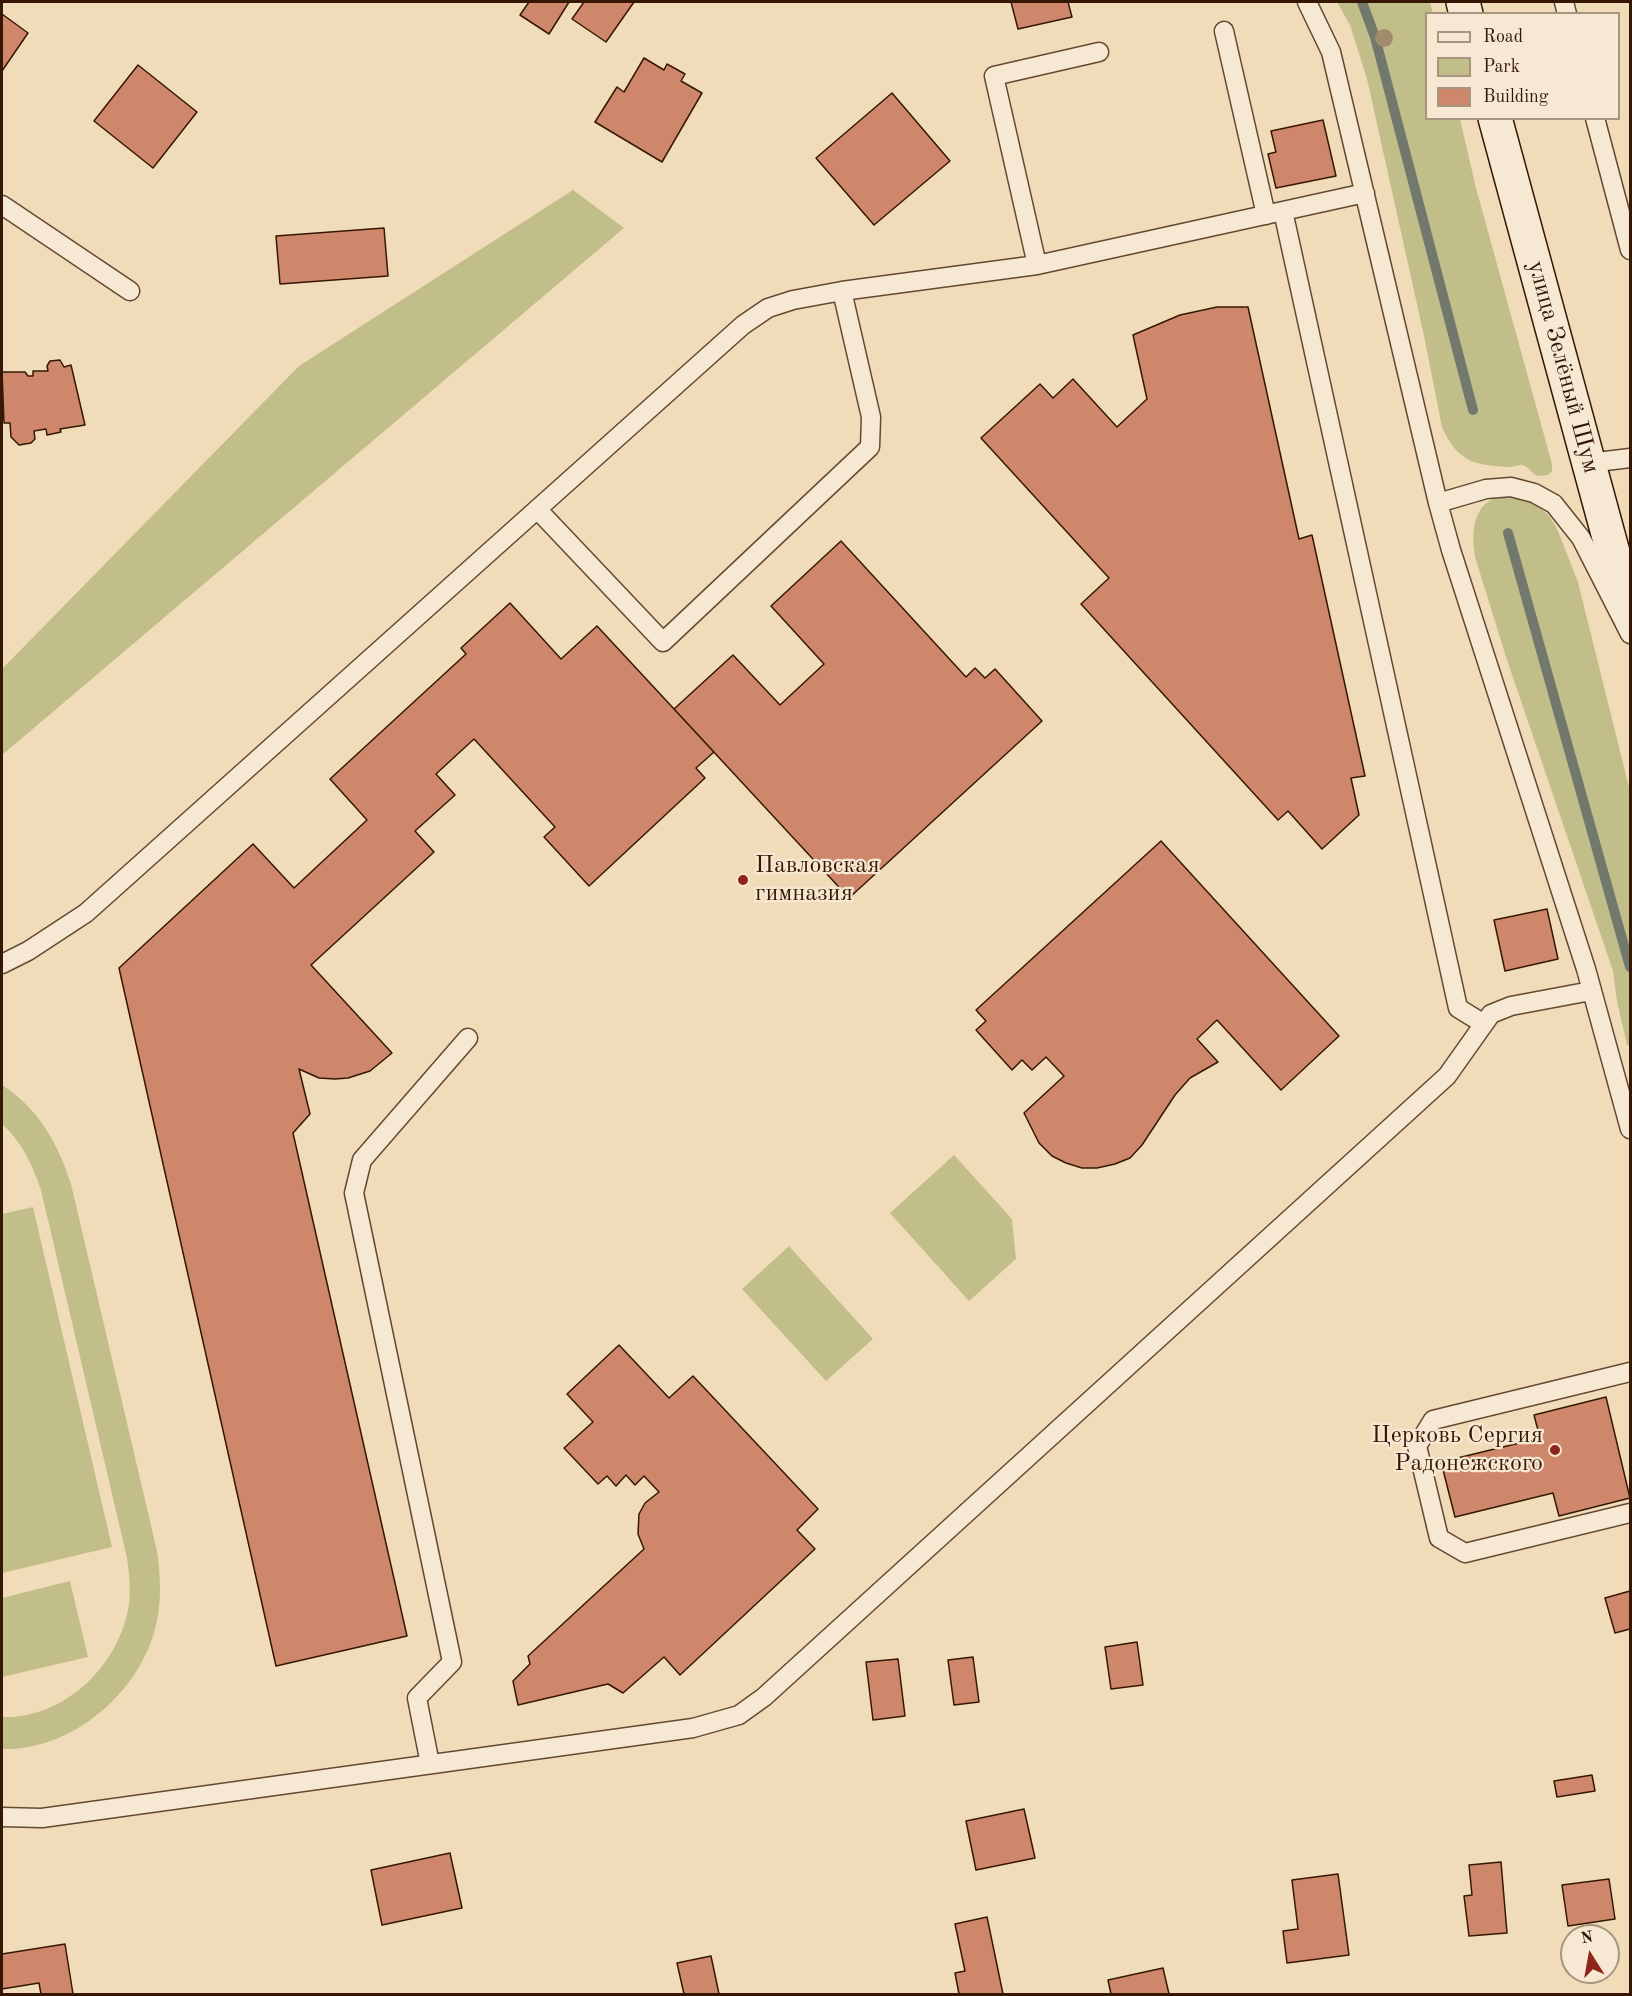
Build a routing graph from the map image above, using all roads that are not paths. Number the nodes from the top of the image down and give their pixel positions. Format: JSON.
{"nodes":[{"id":1,"x":1307,"y":2,"type":"edge"},
{"id":2,"x":1224,"y":31,"type":"dead end"},
{"id":3,"x":1099,"y":52,"type":"dead end"},
{"id":4,"x":1496,"y":120,"type":"edge"},
{"id":5,"x":1596,"y":120,"type":"edge"},
{"id":6,"x":1365,"y":193,"type":"junction"},
{"id":7,"x":2,"y":205,"type":"edge"},
{"id":8,"x":1275,"y":213,"type":"junction"},
{"id":9,"x":1630,"y":250,"type":"edge"},
{"id":10,"x":1037,"y":265,"type":"junction"},
{"id":11,"x":130,"y":291,"type":"dead end"},
{"id":12,"x":842,"y":291,"type":"junction"},
{"id":13,"x":1630,"y":458,"type":"edge"},
{"id":14,"x":1589,"y":463,"type":"junction"},
{"id":15,"x":1438,"y":502,"type":"junction"},
{"id":16,"x":537,"y":509,"type":"junction"},
{"id":17,"x":1630,"y":615,"type":"edge"},
{"id":18,"x":1630,"y":634,"type":"edge"},
{"id":19,"x":2,"y":964,"type":"edge"},
{"id":20,"x":1591,"y":991,"type":"junction"},
{"id":21,"x":1484,"y":1024,"type":"junction"},
{"id":22,"x":468,"y":1038,"type":"dead end"},
{"id":23,"x":1630,"y":1129,"type":"edge"},
{"id":24,"x":1630,"y":1372,"type":"edge"},
{"id":25,"x":1630,"y":1513,"type":"edge"},
{"id":26,"x":430,"y":1764,"type":"junction"},
{"id":27,"x":2,"y":1817,"type":"edge"}],
"edges":[{"from":1,"to":6,"type":"lane"},
{"from":2,"to":8,"type":"lane"},
{"from":3,"to":10,"type":"lane"},
{"from":4,"to":14,"type":"main road","name":"улица Зелёный Шум"},
{"from":5,"to":9,"type":"lane"},
{"from":6,"to":8,"type":"lane"},
{"from":6,"to":15,"type":"lane"},
{"from":7,"to":11,"type":"lane"},
{"from":8,"to":10,"type":"lane"},
{"from":8,"to":21,"type":"lane"},
{"from":10,"to":12,"type":"lane"},
{"from":12,"to":16,"type":"lane"},
{"from":12,"to":16,"type":"lane"},
{"from":13,"to":14,"type":"lane"},
{"from":14,"to":17,"type":"main road","name":"улица Зелёный Шум"},
{"from":15,"to":18,"type":"lane"},
{"from":15,"to":20,"type":"lane"},
{"from":16,"to":19,"type":"lane"},
{"from":20,"to":21,"type":"lane"},
{"from":20,"to":23,"type":"lane"},
{"from":21,"to":26,"type":"lane"},
{"from":22,"to":26,"type":"lane"},
{"from":24,"to":25,"type":"lane"},
{"from":26,"to":27,"type":"lane"}]}
